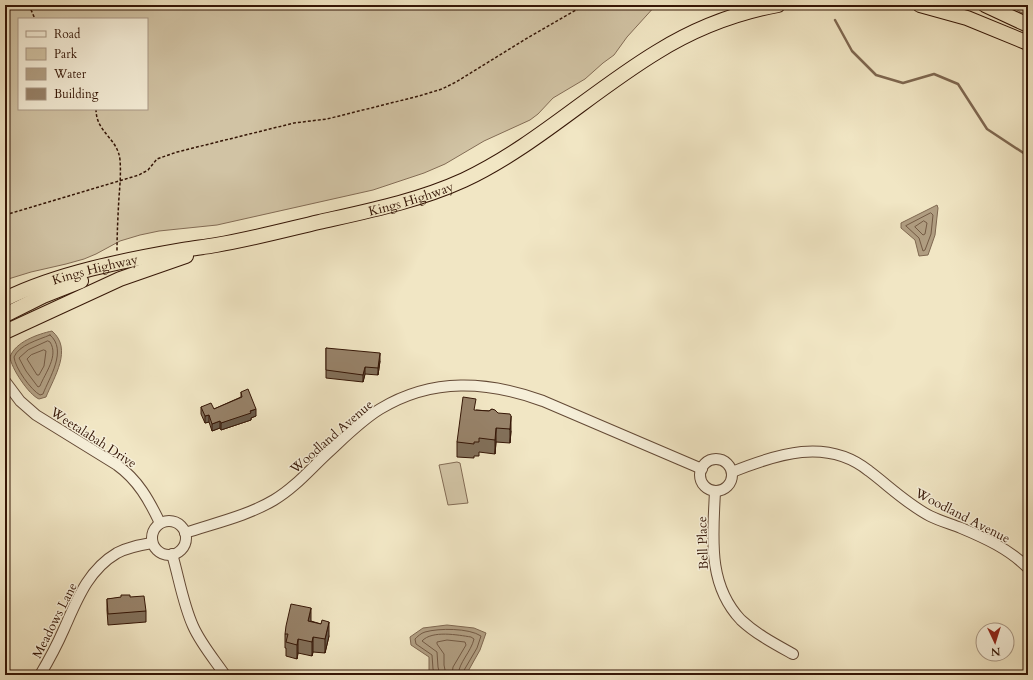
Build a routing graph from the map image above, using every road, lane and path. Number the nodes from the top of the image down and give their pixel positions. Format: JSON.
{"nodes":[{"id":1,"x":29,"y":5,"type":"edge"},
{"id":2,"x":590,"y":5,"type":"edge"},
{"id":3,"x":778,"y":5,"type":"edge"},
{"id":4,"x":920,"y":5,"type":"edge"},
{"id":5,"x":985,"y":5,"type":"edge"},
{"id":6,"x":35,"y":18,"type":"edge"},
{"id":7,"x":1028,"y":25,"type":"edge"},
{"id":8,"x":1028,"y":44,"type":"edge"},
{"id":9,"x":96,"y":110,"type":"edge"},
{"id":10,"x":120,"y":182,"type":"junction"},
{"id":11,"x":5,"y":215,"type":"edge"},
{"id":12,"x":117,"y":263,"type":"junction"},
{"id":13,"x":59,"y":279,"type":"junction"},
{"id":14,"x":5,"y":299,"type":"edge"},
{"id":15,"x":5,"y":305,"type":"edge"},
{"id":16,"x":5,"y":315,"type":"edge"},
{"id":17,"x":5,"y":332,"type":"edge"},
{"id":18,"x":5,"y":381,"type":"edge"},
{"id":19,"x":702,"y":469,"type":"junction"},
{"id":20,"x":732,"y":472,"type":"junction"},
{"id":21,"x":715,"y":491,"type":"junction"},
{"id":22,"x":160,"y":523,"type":"junction"},
{"id":23,"x":186,"y":533,"type":"junction"},
{"id":24,"x":152,"y":543,"type":"junction"},
{"id":25,"x":172,"y":554,"type":"junction"},
{"id":26,"x":1028,"y":568,"type":"edge"},
{"id":27,"x":793,"y":654,"type":"dead end"},
{"id":28,"x":40,"y":675,"type":"edge"},
{"id":29,"x":226,"y":675,"type":"edge"}],
"edges":[{"from":1,"to":6,"type":"path"},
{"from":2,"to":10,"type":"path"},
{"from":3,"to":12,"type":"highway","name":"Kings Highway"},
{"from":4,"to":8,"type":"highway"},
{"from":5,"to":7,"type":"highway"},
{"from":9,"to":10,"type":"path"},
{"from":10,"to":11,"type":"path"},
{"from":10,"to":12,"type":"path"},
{"from":12,"to":13,"type":"highway","name":"Kings Highway"},
{"from":13,"to":14,"type":"highway","name":"Kings Highway"},
{"from":13,"to":15,"type":"street"},
{"from":16,"to":17,"type":"highway","name":"Kings Highway"},
{"from":18,"to":22,"type":"street","name":"Weetalabah Drive"},
{"from":19,"to":20,"type":"street"},
{"from":19,"to":21,"type":"street"},
{"from":19,"to":23,"type":"street","name":"Woodland Avenue"},
{"from":20,"to":21,"type":"street"},
{"from":20,"to":26,"type":"street","name":"Woodland Avenue"},
{"from":21,"to":27,"type":"street","name":"Bell Place"},
{"from":22,"to":23,"type":"street"},
{"from":22,"to":24,"type":"street"},
{"from":23,"to":25,"type":"street"},
{"from":24,"to":25,"type":"street"},
{"from":24,"to":28,"type":"street","name":"Meadows Lane"},
{"from":25,"to":29,"type":"street"}]}
